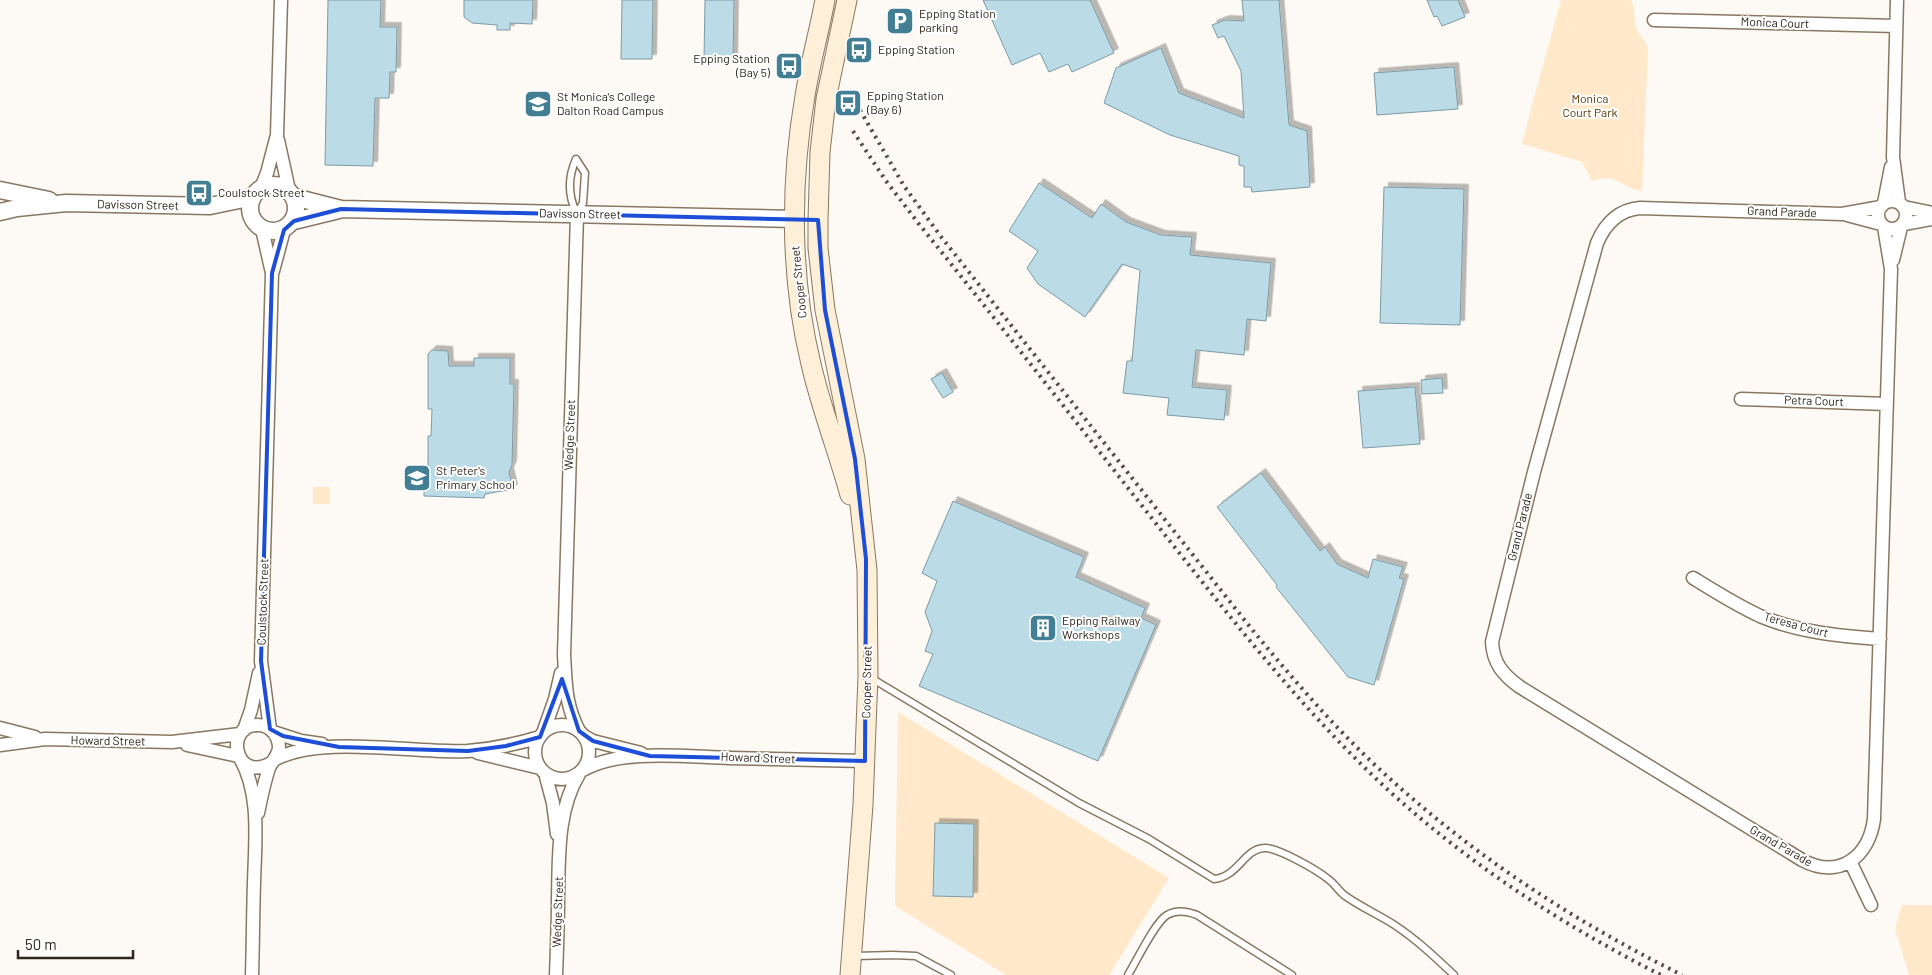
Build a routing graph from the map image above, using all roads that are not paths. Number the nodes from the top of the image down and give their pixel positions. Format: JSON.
{"nodes":[{"id":1,"x":281,"y":0,"type":"edge"},
{"id":2,"x":825,"y":0,"type":"edge"},
{"id":3,"x":847,"y":0,"type":"edge"},
{"id":4,"x":1897,"y":0,"type":"edge"},
{"id":5,"x":1654,"y":20,"type":"dead end"},
{"id":6,"x":1896,"y":26,"type":"junction"},
{"id":7,"x":277,"y":135,"type":"junction"},
{"id":8,"x":1893,"y":157,"type":"junction"},
{"id":9,"x":0,"y":190,"type":"edge"},
{"id":10,"x":257,"y":193,"type":"junction"},
{"id":11,"x":291,"y":194,"type":"junction"},
{"id":12,"x":66,"y":203,"type":"junction"},
{"id":13,"x":1882,"y":205,"type":"junction"},
{"id":14,"x":1901,"y":205,"type":"junction"},
{"id":15,"x":210,"y":206,"type":"junction"},
{"id":16,"x":342,"y":209,"type":"junction"},
{"id":17,"x":0,"y":212,"type":"edge"},
{"id":18,"x":1932,"y":213,"type":"edge"},
{"id":19,"x":577,"y":214,"type":"junction"},
{"id":20,"x":1842,"y":214,"type":"junction"},
{"id":21,"x":794,"y":219,"type":"junction"},
{"id":22,"x":1932,"y":219,"type":"edge"},
{"id":23,"x":818,"y":220,"type":"junction"},
{"id":24,"x":257,"y":223,"type":"junction"},
{"id":25,"x":289,"y":225,"type":"junction"},
{"id":26,"x":1882,"y":225,"type":"junction"},
{"id":27,"x":1902,"y":225,"type":"junction"},
{"id":28,"x":1891,"y":269,"type":"junction"},
{"id":29,"x":272,"y":273,"type":"junction"},
{"id":30,"x":1741,"y":399,"type":"dead end"},
{"id":31,"x":1887,"y":404,"type":"junction"},
{"id":32,"x":866,"y":559,"type":"junction"},
{"id":33,"x":1693,"y":578,"type":"dead end"},
{"id":34,"x":1880,"y":639,"type":"junction"},
{"id":35,"x":564,"y":656,"type":"junction"},
{"id":36,"x":261,"y":661,"type":"junction"},
{"id":37,"x":868,"y":676,"type":"junction"},
{"id":38,"x":0,"y":728,"type":"edge"},
{"id":39,"x":272,"y":730,"type":"junction"},
{"id":40,"x":242,"y":732,"type":"junction"},
{"id":41,"x":582,"y":733,"type":"junction"},
{"id":42,"x":541,"y":735,"type":"junction"},
{"id":43,"x":45,"y":739,"type":"junction"},
{"id":44,"x":172,"y":742,"type":"junction"},
{"id":45,"x":0,"y":745,"type":"edge"},
{"id":46,"x":339,"y":747,"type":"junction"},
{"id":47,"x":468,"y":751,"type":"junction"},
{"id":48,"x":650,"y":756,"type":"junction"},
{"id":49,"x":239,"y":757,"type":"junction"},
{"id":50,"x":272,"y":761,"type":"junction"},
{"id":51,"x":865,"y":761,"type":"junction"},
{"id":52,"x":542,"y":771,"type":"junction"},
{"id":53,"x":581,"y":772,"type":"junction"},
{"id":54,"x":255,"y":828,"type":"junction"},
{"id":55,"x":559,"y":849,"type":"junction"},
{"id":56,"x":1850,"y":861,"type":"junction"},
{"id":57,"x":1871,"y":905,"type":"dead end"},
{"id":58,"x":858,"y":956,"type":"junction"},
{"id":59,"x":252,"y":975,"type":"edge"},
{"id":60,"x":556,"y":975,"type":"edge"},
{"id":61,"x":850,"y":975,"type":"edge"},
{"id":62,"x":864,"y":975,"type":"edge"},
{"id":63,"x":951,"y":975,"type":"edge"},
{"id":64,"x":1128,"y":975,"type":"edge"},
{"id":65,"x":1292,"y":975,"type":"edge"},
{"id":66,"x":1454,"y":975,"type":"edge"}],
"edges":[{"from":1,"to":7,"type":"street"},
{"from":2,"to":21,"type":"main road","name":"Cooper Street"},
{"from":3,"to":23,"type":"main road","name":"Cooper Street"},
{"from":4,"to":6,"type":"street"},
{"from":5,"to":6,"type":"street","name":"Monica Court"},
{"from":6,"to":8,"type":"street"},
{"from":7,"to":10,"type":"street"},
{"from":7,"to":11,"type":"street"},
{"from":8,"to":13,"type":"street"},
{"from":8,"to":14,"type":"street"},
{"from":9,"to":12,"type":"street","name":"Davisson Street"},
{"from":10,"to":11,"type":"street"},
{"from":10,"to":15,"type":"street","name":"Davisson Street"},
{"from":10,"to":24,"type":"street"},
{"from":11,"to":16,"type":"street","name":"Davisson Street"},
{"from":11,"to":25,"type":"street"},
{"from":12,"to":15,"type":"street","name":"Davisson Street"},
{"from":12,"to":17,"type":"street","name":"Davisson Street"},
{"from":13,"to":14,"type":"street"},
{"from":13,"to":20,"type":"street","name":"Grand Parade"},
{"from":13,"to":26,"type":"street"},
{"from":14,"to":18,"type":"street"},
{"from":14,"to":27,"type":"street"},
{"from":15,"to":24,"type":"street","name":"Davisson Street"},
{"from":16,"to":19,"type":"street","name":"Davisson Street"},
{"from":16,"to":25,"type":"street","name":"Davisson Street"},
{"from":19,"to":19,"type":"lane"},
{"from":19,"to":21,"type":"street","name":"Davisson Street"},
{"from":19,"to":35,"type":"street","name":"Wedge Street"},
{"from":20,"to":26,"type":"street","name":"Grand Parade"},
{"from":20,"to":56,"type":"street","name":"Grand Parade"},
{"from":21,"to":23,"type":"main road","name":"Davisson Street"},
{"from":21,"to":32,"type":"main road","name":"Cooper Street"},
{"from":22,"to":27,"type":"street"},
{"from":23,"to":32,"type":"main road","name":"Cooper Street"},
{"from":24,"to":25,"type":"street"},
{"from":24,"to":29,"type":"street","name":"Coulstock Street"},
{"from":25,"to":29,"type":"street","name":"Coulstock Street"},
{"from":26,"to":27,"type":"street"},
{"from":26,"to":28,"type":"street"},
{"from":27,"to":28,"type":"street"},
{"from":28,"to":31,"type":"street"},
{"from":29,"to":36,"type":"street","name":"Coulstock Street"},
{"from":30,"to":31,"type":"street","name":"Petra Court"},
{"from":31,"to":34,"type":"street"},
{"from":32,"to":37,"type":"main road","name":"Cooper Street"},
{"from":33,"to":34,"type":"street","name":"Teresa Court"},
{"from":34,"to":56,"type":"street"},
{"from":35,"to":41,"type":"street","name":"Wedge Street"},
{"from":35,"to":42,"type":"street","name":"Wedge Street"},
{"from":36,"to":39,"type":"street","name":"Coulstock Street"},
{"from":36,"to":40,"type":"street","name":"Coulstock Street"},
{"from":37,"to":51,"type":"main road","name":"Cooper Street"},
{"from":37,"to":66,"type":"lane"},
{"from":38,"to":43,"type":"street","name":"Howard Street"},
{"from":39,"to":40,"type":"street"},
{"from":39,"to":46,"type":"street"},
{"from":39,"to":50,"type":"street"},
{"from":40,"to":44,"type":"street","name":"Howard Street"},
{"from":40,"to":49,"type":"street"},
{"from":41,"to":42,"type":"street"},
{"from":41,"to":48,"type":"street","name":"Howard Street"},
{"from":41,"to":53,"type":"street"},
{"from":42,"to":47,"type":"street"},
{"from":42,"to":52,"type":"street"},
{"from":43,"to":44,"type":"street","name":"Howard Street"},
{"from":43,"to":45,"type":"street","name":"Howard Street"},
{"from":44,"to":49,"type":"street","name":"Howard Street"},
{"from":46,"to":47,"type":"street"},
{"from":46,"to":50,"type":"street"},
{"from":47,"to":52,"type":"street"},
{"from":48,"to":51,"type":"street","name":"Howard Street"},
{"from":48,"to":53,"type":"street","name":"Howard Street"},
{"from":49,"to":50,"type":"street"},
{"from":49,"to":54,"type":"street"},
{"from":50,"to":54,"type":"street"},
{"from":51,"to":58,"type":"main road","name":"Cooper Street"},
{"from":52,"to":53,"type":"street"},
{"from":52,"to":55,"type":"street","name":"Wedge Street"},
{"from":53,"to":55,"type":"street","name":"Wedge Street"},
{"from":54,"to":59,"type":"street"},
{"from":55,"to":60,"type":"street","name":"Wedge Street"},
{"from":56,"to":57,"type":"street"},
{"from":58,"to":61,"type":"main road","name":"Cooper Street"},
{"from":58,"to":62,"type":"main road","name":"Cooper Street"},
{"from":58,"to":63,"type":"lane"},
{"from":64,"to":65,"type":"lane"}]}
